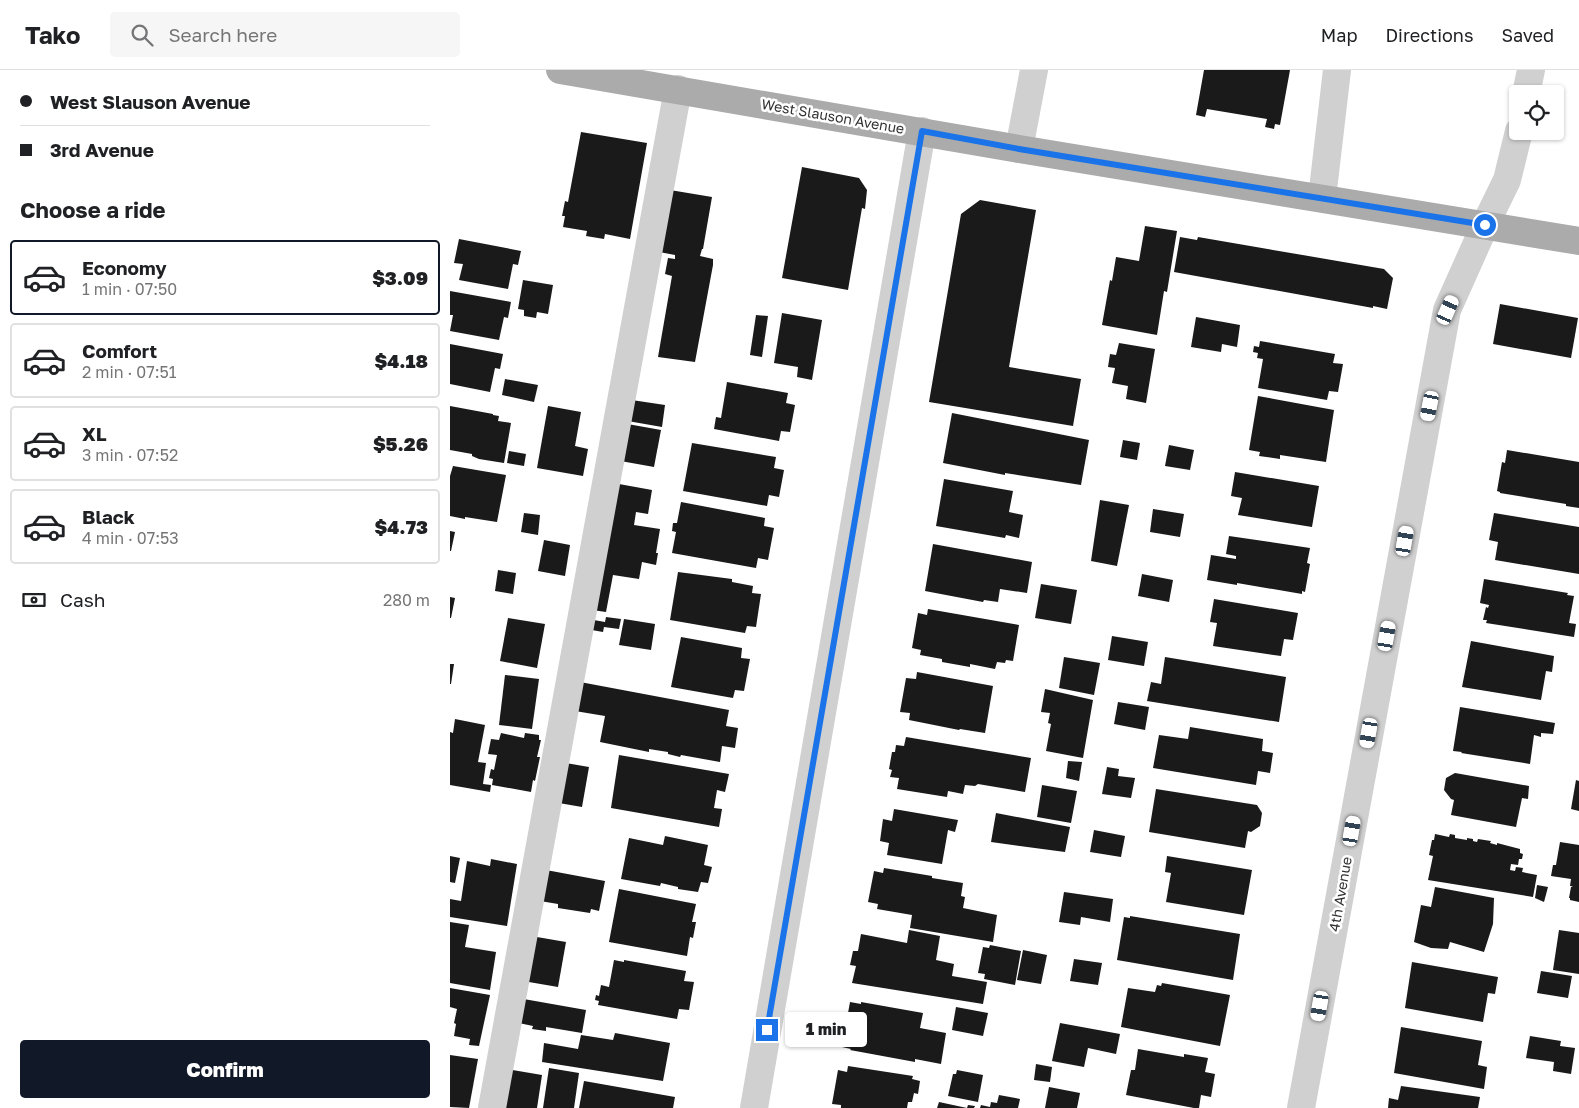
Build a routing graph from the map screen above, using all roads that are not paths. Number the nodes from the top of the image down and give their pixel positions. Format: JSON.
{"nodes":[{"id":1,"x":560,"y":70,"type":"edge"},
{"id":2,"x":1034,"y":70,"type":"edge"},
{"id":3,"x":1337,"y":70,"type":"edge"},
{"id":4,"x":1531,"y":70,"type":"edge"},
{"id":5,"x":1528,"y":85,"type":"edge"},
{"id":6,"x":678,"y":89,"type":"junction"},
{"id":7,"x":922,"y":131,"type":"junction"},
{"id":8,"x":1517,"y":140,"type":"edge"},
{"id":9,"x":1019,"y":149,"type":"junction"},
{"id":10,"x":1322,"y":198,"type":"junction"},
{"id":11,"x":1485,"y":225,"type":"junction"},
{"id":12,"x":1579,"y":241,"type":"edge"},
{"id":13,"x":492,"y":1108,"type":"edge"},
{"id":14,"x":754,"y":1108,"type":"edge"},
{"id":15,"x":1301,"y":1108,"type":"edge"}],
"edges":[{"from":1,"to":6,"type":"main road","name":"West Slauson Avenue"},
{"from":2,"to":9,"type":"street"},
{"from":3,"to":10,"type":"street"},
{"from":4,"to":5,"type":"street"},
{"from":6,"to":7,"type":"main road","name":"West Slauson Avenue"},
{"from":6,"to":13,"type":"street"},
{"from":7,"to":9,"type":"main road","name":"West Slauson Avenue"},
{"from":7,"to":14,"type":"street"},
{"from":8,"to":11,"type":"street","name":"4th Avenue"},
{"from":9,"to":10,"type":"main road","name":"West Slauson Avenue"},
{"from":10,"to":11,"type":"main road","name":"West Slauson Avenue"},
{"from":11,"to":12,"type":"main road","name":"West Slauson Avenue"},
{"from":11,"to":15,"type":"street","name":"4th Avenue"}]}
